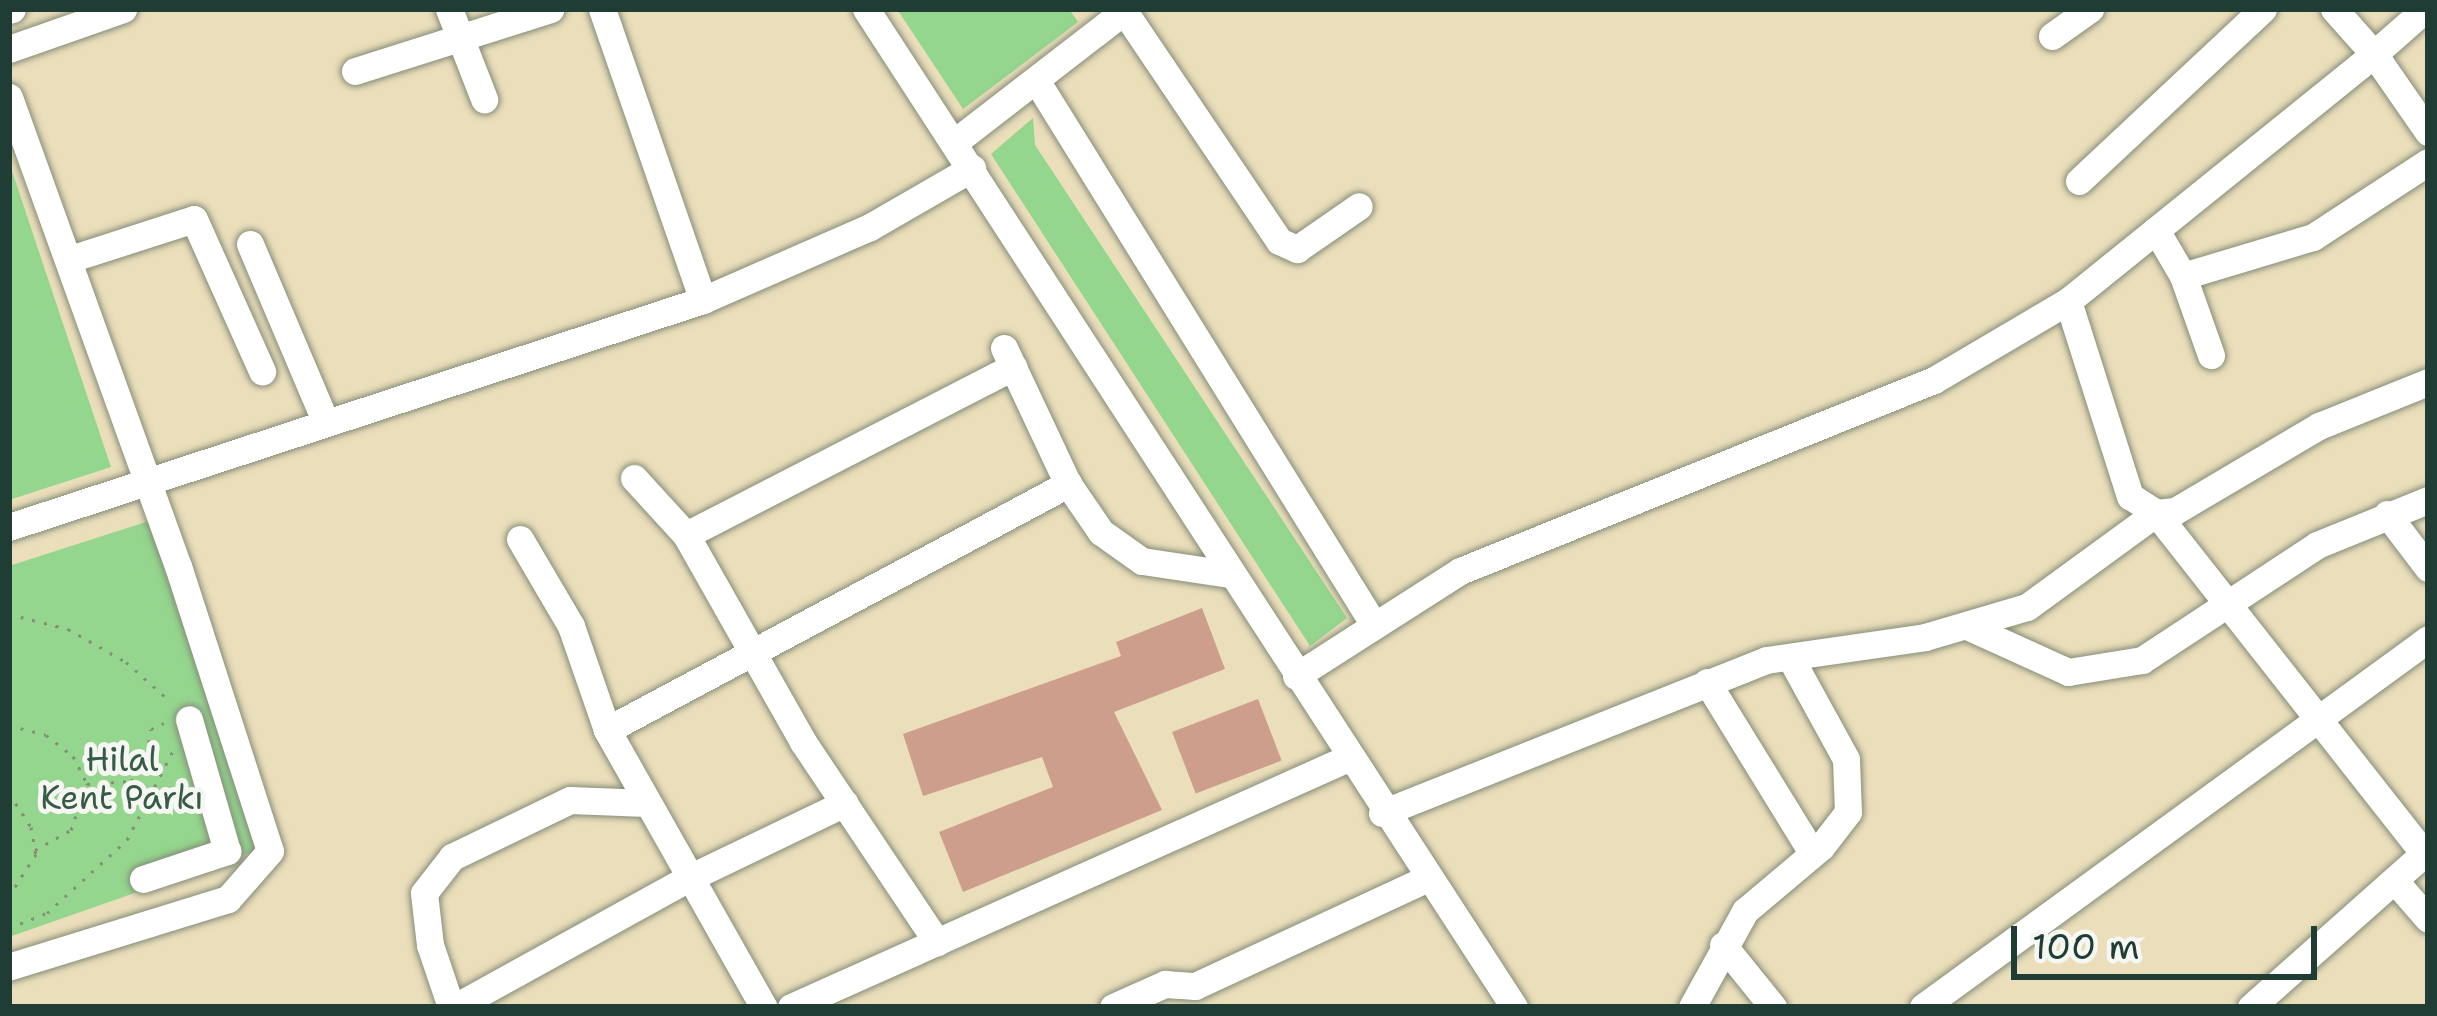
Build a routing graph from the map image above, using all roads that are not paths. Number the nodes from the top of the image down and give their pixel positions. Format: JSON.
{"nodes":[{"id":1,"x":123,"y":9,"type":"edge"},
{"id":2,"x":448,"y":9,"type":"edge"},
{"id":3,"x":550,"y":9,"type":"edge"},
{"id":4,"x":602,"y":9,"type":"edge"},
{"id":5,"x":866,"y":9,"type":"edge"},
{"id":6,"x":2090,"y":9,"type":"edge"},
{"id":7,"x":2263,"y":9,"type":"edge"},
{"id":8,"x":2334,"y":9,"type":"edge"},
{"id":9,"x":2426,"y":9,"type":"edge"},
{"id":10,"x":1111,"y":14,"type":"edge"},
{"id":11,"x":2051,"y":36,"type":"dead end"},
{"id":12,"x":461,"y":37,"type":"junction"},
{"id":13,"x":9,"y":50,"type":"edge"},
{"id":14,"x":2374,"y":54,"type":"junction"},
{"id":15,"x":355,"y":71,"type":"dead end"},
{"id":16,"x":1036,"y":80,"type":"junction"},
{"id":17,"x":9,"y":97,"type":"edge"},
{"id":18,"x":484,"y":99,"type":"dead end"},
{"id":19,"x":2428,"y":131,"type":"edge"},
{"id":20,"x":956,"y":141,"type":"junction"},
{"id":21,"x":2428,"y":162,"type":"edge"},
{"id":22,"x":972,"y":168,"type":"junction"},
{"id":23,"x":2079,"y":181,"type":"dead end"},
{"id":24,"x":1359,"y":206,"type":"dead end"},
{"id":25,"x":2156,"y":230,"type":"junction"},
{"id":26,"x":250,"y":244,"type":"dead end"},
{"id":27,"x":70,"y":259,"type":"junction"},
{"id":28,"x":2183,"y":276,"type":"junction"},
{"id":29,"x":703,"y":300,"type":"junction"},
{"id":30,"x":2068,"y":301,"type":"junction"},
{"id":31,"x":2211,"y":355,"type":"dead end"},
{"id":32,"x":262,"y":371,"type":"dead end"},
{"id":33,"x":2428,"y":382,"type":"edge"},
{"id":34,"x":325,"y":421,"type":"junction"},
{"id":35,"x":634,"y":478,"type":"dead end"},
{"id":36,"x":147,"y":481,"type":"junction"},
{"id":37,"x":1068,"y":484,"type":"junction"},
{"id":38,"x":2428,"y":500,"type":"edge"},
{"id":39,"x":2156,"y":513,"type":"junction"},
{"id":40,"x":2387,"y":514,"type":"junction"},
{"id":41,"x":9,"y":527,"type":"edge"},
{"id":42,"x":686,"y":535,"type":"junction"},
{"id":43,"x":520,"y":539,"type":"dead end"},
{"id":44,"x":2428,"y":568,"type":"edge"},
{"id":45,"x":1229,"y":574,"type":"junction"},
{"id":46,"x":2227,"y":607,"type":"junction"},
{"id":47,"x":1374,"y":626,"type":"junction"},
{"id":48,"x":1969,"y":627,"type":"junction"},
{"id":49,"x":2428,"y":639,"type":"edge"},
{"id":50,"x":749,"y":650,"type":"junction"},
{"id":51,"x":1790,"y":656,"type":"junction"},
{"id":52,"x":1296,"y":676,"type":"junction"},
{"id":53,"x":1707,"y":682,"type":"junction"},
{"id":54,"x":226,"y":703,"type":"junction"},
{"id":55,"x":2319,"y":724,"type":"junction"},
{"id":56,"x":607,"y":730,"type":"junction"},
{"id":57,"x":1346,"y":758,"type":"junction"},
{"id":58,"x":646,"y":803,"type":"junction"},
{"id":59,"x":845,"y":803,"type":"junction"},
{"id":60,"x":1382,"y":813,"type":"junction"},
{"id":61,"x":2426,"y":852,"type":"edge"},
{"id":62,"x":1812,"y":853,"type":"junction"},
{"id":63,"x":687,"y":878,"type":"junction"},
{"id":64,"x":143,"y":879,"type":"dead end"},
{"id":65,"x":1426,"y":879,"type":"junction"},
{"id":66,"x":2395,"y":881,"type":"junction"},
{"id":67,"x":2428,"y":919,"type":"edge"},
{"id":68,"x":937,"y":942,"type":"junction"},
{"id":69,"x":1723,"y":945,"type":"junction"},
{"id":70,"x":9,"y":967,"type":"edge"},
{"id":71,"x":1190,"y":996,"type":"edge"},
{"id":72,"x":1502,"y":1003,"type":"edge"},
{"id":73,"x":453,"y":1007,"type":"edge"},
{"id":74,"x":764,"y":1007,"type":"edge"},
{"id":75,"x":790,"y":1007,"type":"edge"},
{"id":76,"x":1113,"y":1007,"type":"edge"},
{"id":77,"x":1692,"y":1007,"type":"edge"},
{"id":78,"x":1773,"y":1007,"type":"edge"},
{"id":79,"x":1923,"y":1007,"type":"edge"},
{"id":80,"x":2251,"y":1007,"type":"edge"}],
"edges":[{"from":1,"to":13,"type":"street"},
{"from":2,"to":12,"type":"street"},
{"from":3,"to":12,"type":"street"},
{"from":4,"to":29,"type":"street"},
{"from":5,"to":20,"type":"street"},
{"from":6,"to":11,"type":"street"},
{"from":7,"to":23,"type":"street"},
{"from":8,"to":14,"type":"street"},
{"from":9,"to":14,"type":"street"},
{"from":10,"to":16,"type":"street"},
{"from":10,"to":24,"type":"street"},
{"from":12,"to":15,"type":"street"},
{"from":12,"to":18,"type":"street"},
{"from":14,"to":19,"type":"street"},
{"from":14,"to":25,"type":"street"},
{"from":16,"to":20,"type":"street"},
{"from":16,"to":47,"type":"street"},
{"from":17,"to":27,"type":"street"},
{"from":20,"to":22,"type":"street"},
{"from":21,"to":28,"type":"street"},
{"from":22,"to":29,"type":"street"},
{"from":22,"to":45,"type":"street"},
{"from":25,"to":28,"type":"street"},
{"from":25,"to":30,"type":"street"},
{"from":26,"to":34,"type":"street"},
{"from":27,"to":32,"type":"street"},
{"from":27,"to":36,"type":"street"},
{"from":28,"to":31,"type":"street"},
{"from":29,"to":34,"type":"street"},
{"from":30,"to":39,"type":"street"},
{"from":30,"to":47,"type":"street"},
{"from":33,"to":39,"type":"street"},
{"from":34,"to":36,"type":"street"},
{"from":35,"to":42,"type":"street"},
{"from":36,"to":41,"type":"street"},
{"from":36,"to":54,"type":"street"},
{"from":37,"to":42,"type":"street"},
{"from":37,"to":45,"type":"street"},
{"from":37,"to":50,"type":"street"},
{"from":38,"to":40,"type":"street"},
{"from":39,"to":46,"type":"street"},
{"from":39,"to":48,"type":"street"},
{"from":40,"to":44,"type":"street"},
{"from":40,"to":46,"type":"street"},
{"from":42,"to":50,"type":"street"},
{"from":43,"to":56,"type":"street"},
{"from":45,"to":52,"type":"street"},
{"from":46,"to":48,"type":"street"},
{"from":46,"to":55,"type":"street"},
{"from":47,"to":52,"type":"street"},
{"from":48,"to":51,"type":"street"},
{"from":49,"to":55,"type":"street"},
{"from":50,"to":56,"type":"street"},
{"from":50,"to":59,"type":"street"},
{"from":51,"to":53,"type":"street"},
{"from":51,"to":62,"type":"street"},
{"from":52,"to":57,"type":"street"},
{"from":53,"to":60,"type":"street"},
{"from":53,"to":62,"type":"street"},
{"from":54,"to":64,"type":"street"},
{"from":54,"to":70,"type":"street"},
{"from":55,"to":61,"type":"street"},
{"from":55,"to":79,"type":"street"},
{"from":56,"to":58,"type":"street"},
{"from":57,"to":60,"type":"street"},
{"from":57,"to":68,"type":"street"},
{"from":58,"to":63,"type":"street"},
{"from":58,"to":73,"type":"street"},
{"from":59,"to":63,"type":"street"},
{"from":59,"to":68,"type":"street"},
{"from":60,"to":65,"type":"street"},
{"from":61,"to":66,"type":"street"},
{"from":62,"to":69,"type":"street"},
{"from":63,"to":73,"type":"street"},
{"from":63,"to":74,"type":"street"},
{"from":65,"to":71,"type":"street"},
{"from":65,"to":72,"type":"street"},
{"from":66,"to":67,"type":"street"},
{"from":66,"to":80,"type":"street"},
{"from":68,"to":75,"type":"street"},
{"from":69,"to":77,"type":"street"},
{"from":69,"to":78,"type":"street"},
{"from":71,"to":76,"type":"street"}]}
